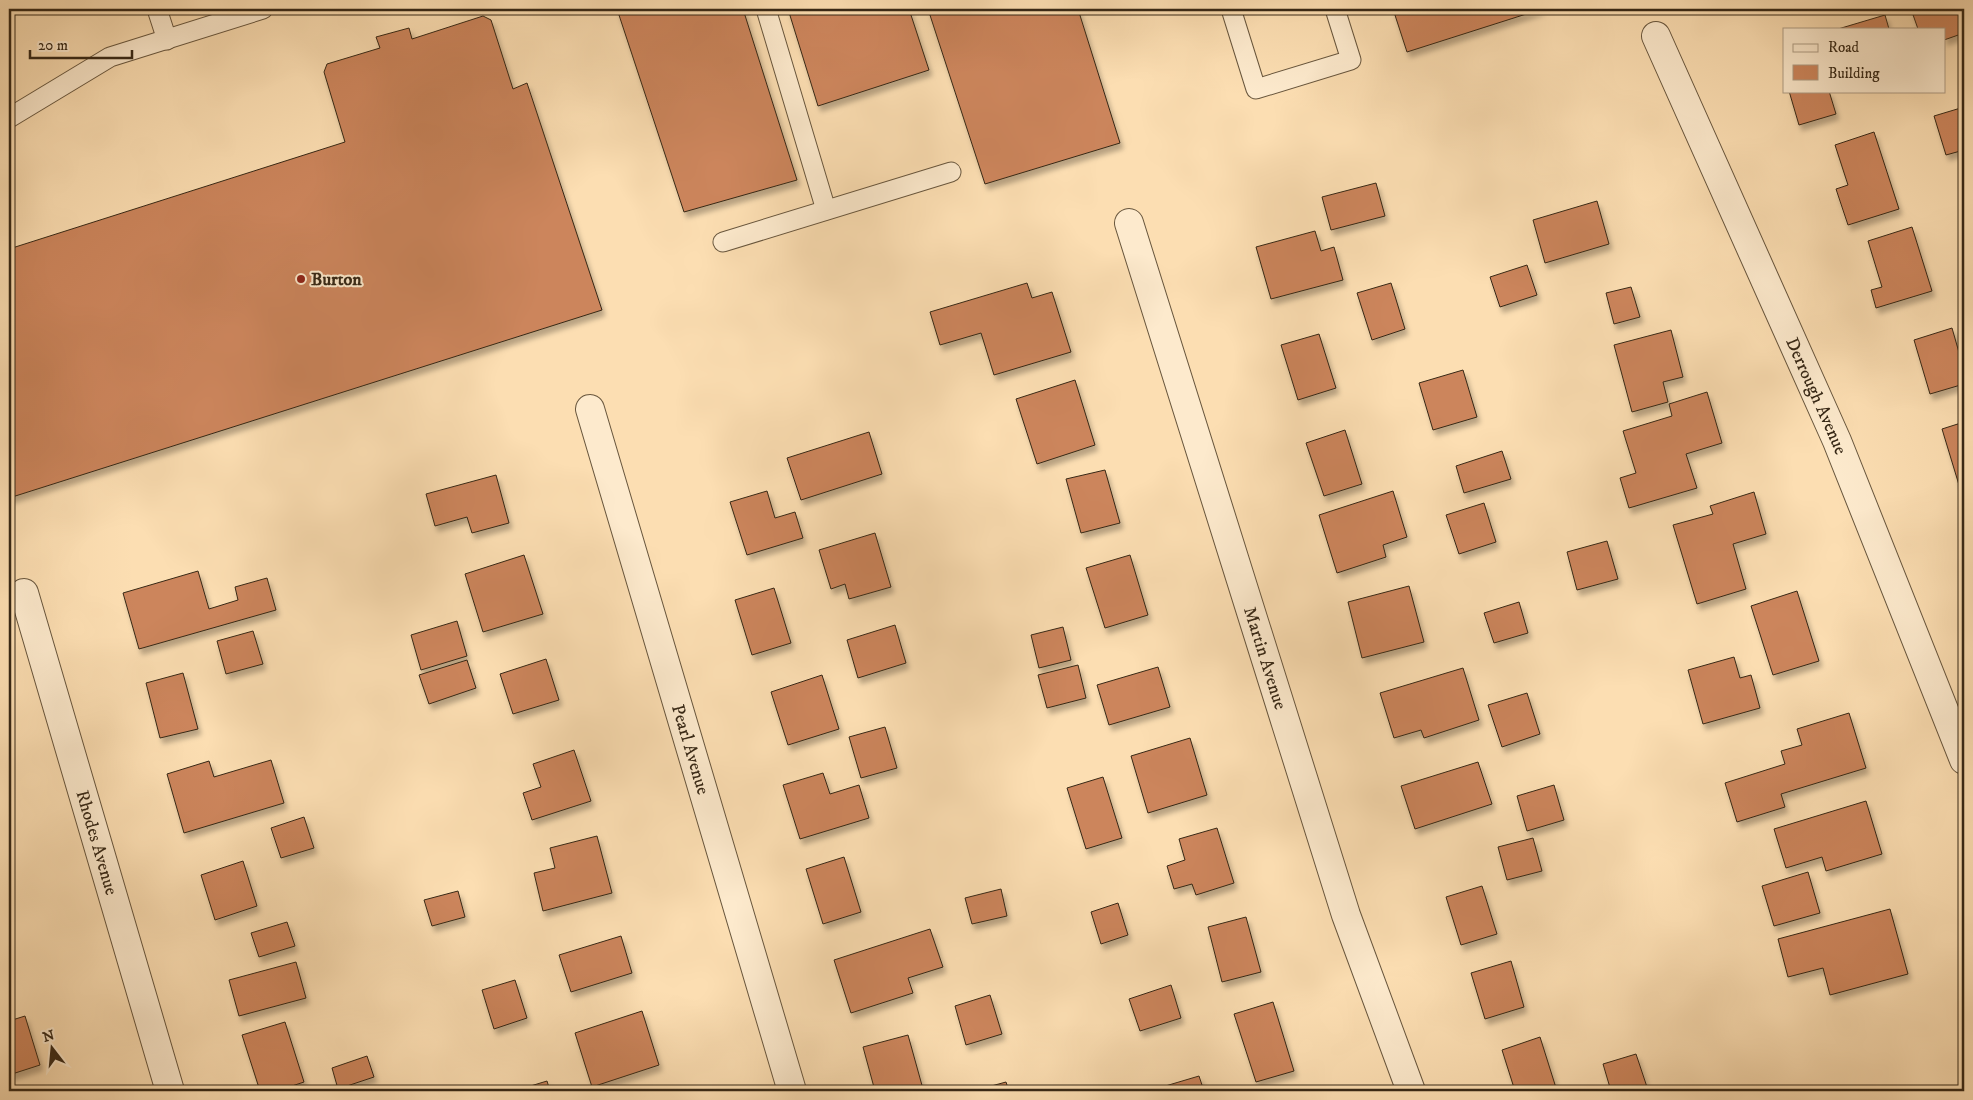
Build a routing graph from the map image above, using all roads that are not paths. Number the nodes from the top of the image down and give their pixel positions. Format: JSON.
{"nodes":[{"id":1,"x":156,"y":9,"type":"edge"},
{"id":2,"x":263,"y":9,"type":"edge"},
{"id":3,"x":766,"y":9,"type":"edge"},
{"id":4,"x":1231,"y":9,"type":"edge"},
{"id":5,"x":1335,"y":9,"type":"edge"},
{"id":6,"x":1656,"y":36,"type":"dead end"},
{"id":7,"x":167,"y":40,"type":"junction"},
{"id":8,"x":9,"y":118,"type":"edge"},
{"id":9,"x":951,"y":172,"type":"dead end"},
{"id":10,"x":826,"y":210,"type":"junction"},
{"id":11,"x":1129,"y":223,"type":"dead end"},
{"id":12,"x":723,"y":242,"type":"dead end"},
{"id":13,"x":590,"y":408,"type":"dead end"},
{"id":14,"x":24,"y":594,"type":"dead end"},
{"id":15,"x":1964,"y":760,"type":"edge"},
{"id":16,"x":170,"y":1091,"type":"edge"},
{"id":17,"x":792,"y":1091,"type":"edge"},
{"id":18,"x":1411,"y":1091,"type":"edge"}],
"edges":[{"from":1,"to":7,"type":"lane"},
{"from":2,"to":7,"type":"lane"},
{"from":3,"to":10,"type":"lane"},
{"from":4,"to":5,"type":"lane"},
{"from":6,"to":15,"type":"street","name":"Derrough Avenue"},
{"from":7,"to":8,"type":"lane"},
{"from":9,"to":10,"type":"lane"},
{"from":10,"to":12,"type":"lane"},
{"from":11,"to":18,"type":"street","name":"Martin Avenue"},
{"from":13,"to":17,"type":"street","name":"Pearl Avenue"},
{"from":14,"to":16,"type":"street","name":"Rhodes Avenue"}]}
